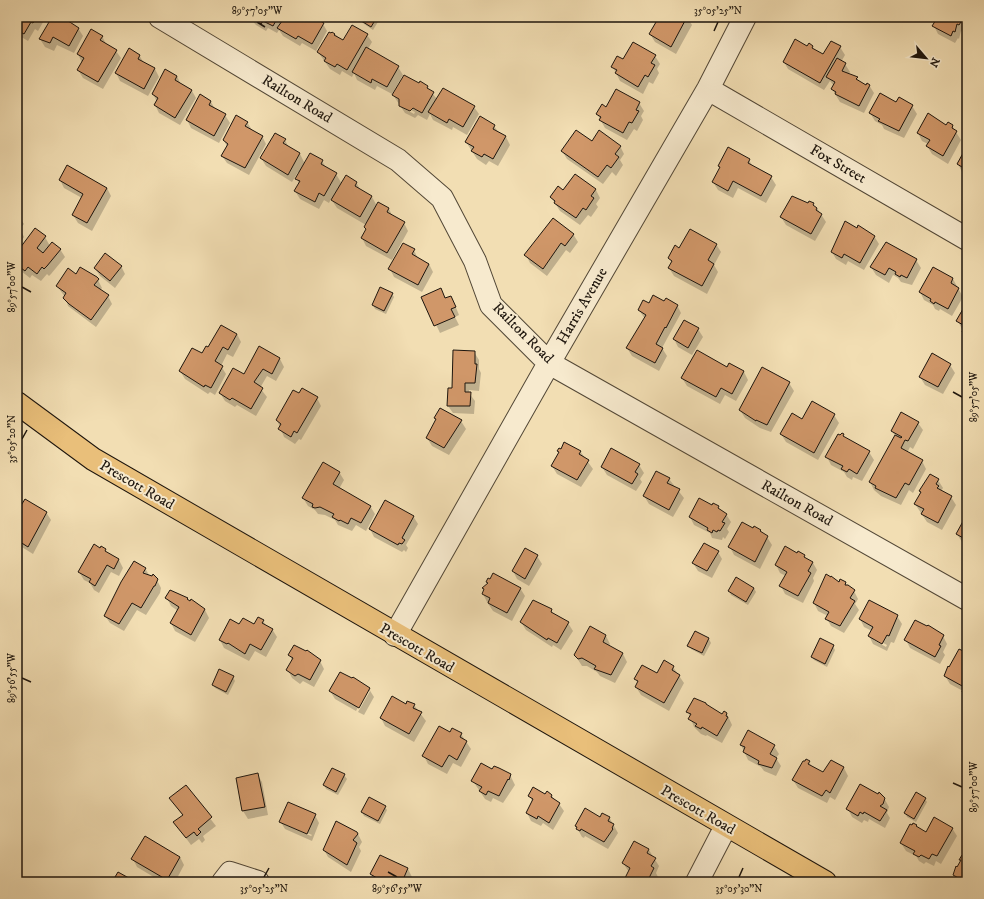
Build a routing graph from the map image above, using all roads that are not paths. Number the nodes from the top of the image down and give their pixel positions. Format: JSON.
{"nodes":[{"id":1,"x":160,"y":17,"type":"edge"},
{"id":2,"x":745,"y":17,"type":"edge"},
{"id":3,"x":708,"y":89,"type":"junction"},
{"id":4,"x":967,"y":239,"type":"edge"},
{"id":5,"x":549,"y":363,"type":"junction"},
{"id":6,"x":17,"y":403,"type":"edge"},
{"id":7,"x":967,"y":599,"type":"edge"},
{"id":8,"x":395,"y":635,"type":"junction"},
{"id":9,"x":726,"y":826,"type":"junction"},
{"id":10,"x":226,"y":878,"type":"edge"},
{"id":11,"x":258,"y":882,"type":"edge"},
{"id":12,"x":697,"y":882,"type":"edge"},
{"id":13,"x":825,"y":882,"type":"edge"}],
"edges":[{"from":1,"to":5,"type":"street","name":"Railton Road"},
{"from":2,"to":3,"type":"street","name":"Harris Avenue"},
{"from":3,"to":4,"type":"street","name":"Fox Street"},
{"from":3,"to":5,"type":"street","name":"Harris Avenue"},
{"from":5,"to":7,"type":"street","name":"Railton Road"},
{"from":5,"to":8,"type":"street","name":"Harris Avenue"},
{"from":6,"to":8,"type":"main road","name":"Prescott Road"},
{"from":8,"to":9,"type":"main road","name":"Prescott Road"},
{"from":9,"to":12,"type":"street"},
{"from":9,"to":13,"type":"main road","name":"Prescott Road"},
{"from":10,"to":11,"type":"street"}]}
